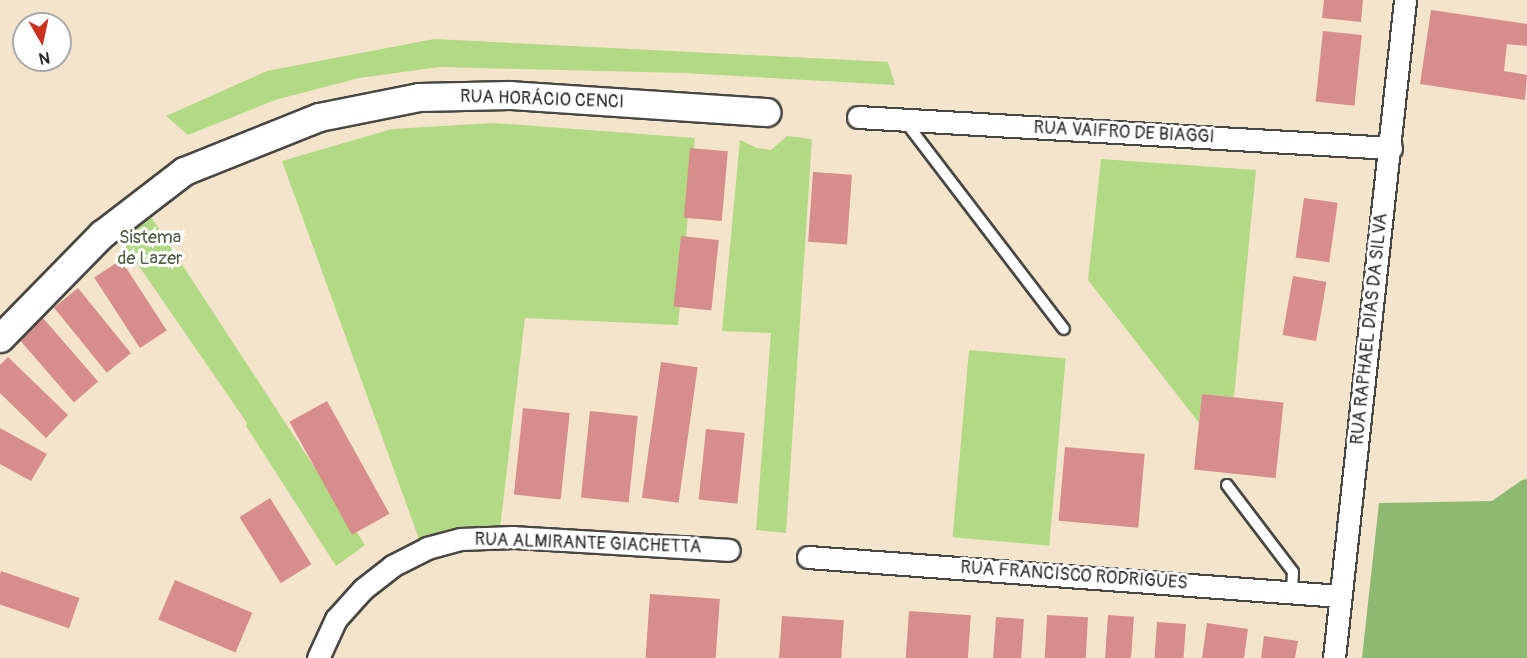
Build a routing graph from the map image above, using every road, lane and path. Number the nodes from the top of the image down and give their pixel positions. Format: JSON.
{"nodes":[{"id":1,"x":1405,"y":0,"type":"edge"},
{"id":2,"x":766,"y":112,"type":"dead end"},
{"id":3,"x":858,"y":117,"type":"dead end"},
{"id":4,"x":904,"y":120,"type":"junction"},
{"id":5,"x":1391,"y":148,"type":"junction"},
{"id":6,"x":1064,"y":329,"type":"dead end"},
{"id":7,"x":0,"y":338,"type":"edge"},
{"id":8,"x":1227,"y":485,"type":"dead end"},
{"id":9,"x":729,"y":550,"type":"dead end"},
{"id":10,"x":808,"y":557,"type":"dead end"},
{"id":11,"x":1292,"y":592,"type":"junction"},
{"id":12,"x":1340,"y":596,"type":"junction"},
{"id":13,"x":318,"y":658,"type":"edge"},
{"id":14,"x":1334,"y":658,"type":"edge"}],
"edges":[{"from":1,"to":5,"type":"street","name":"RUA RAPHAEL DIAS DA SILVA"},
{"from":2,"to":7,"type":"street","name":"RUA HORÁCIO CENCI"},
{"from":3,"to":4,"type":"street","name":"RUA VAIFRO DE BIAGGI"},
{"from":4,"to":5,"type":"street","name":"RUA VAIFRO DE BIAGGI"},
{"from":4,"to":6,"type":"lane"},
{"from":5,"to":12,"type":"street","name":"RUA RAPHAEL DIAS DA SILVA"},
{"from":8,"to":11,"type":"lane"},
{"from":9,"to":13,"type":"street","name":"RUA ALMIRANTE GIACHETTA"},
{"from":10,"to":11,"type":"street","name":"RUA FRANCISCO RODRIGUES"},
{"from":11,"to":12,"type":"street","name":"RUA FRANCISCO RODRIGUES"},
{"from":12,"to":14,"type":"street","name":"RUA RAPHAEL DIAS DA SILVA"}]}
